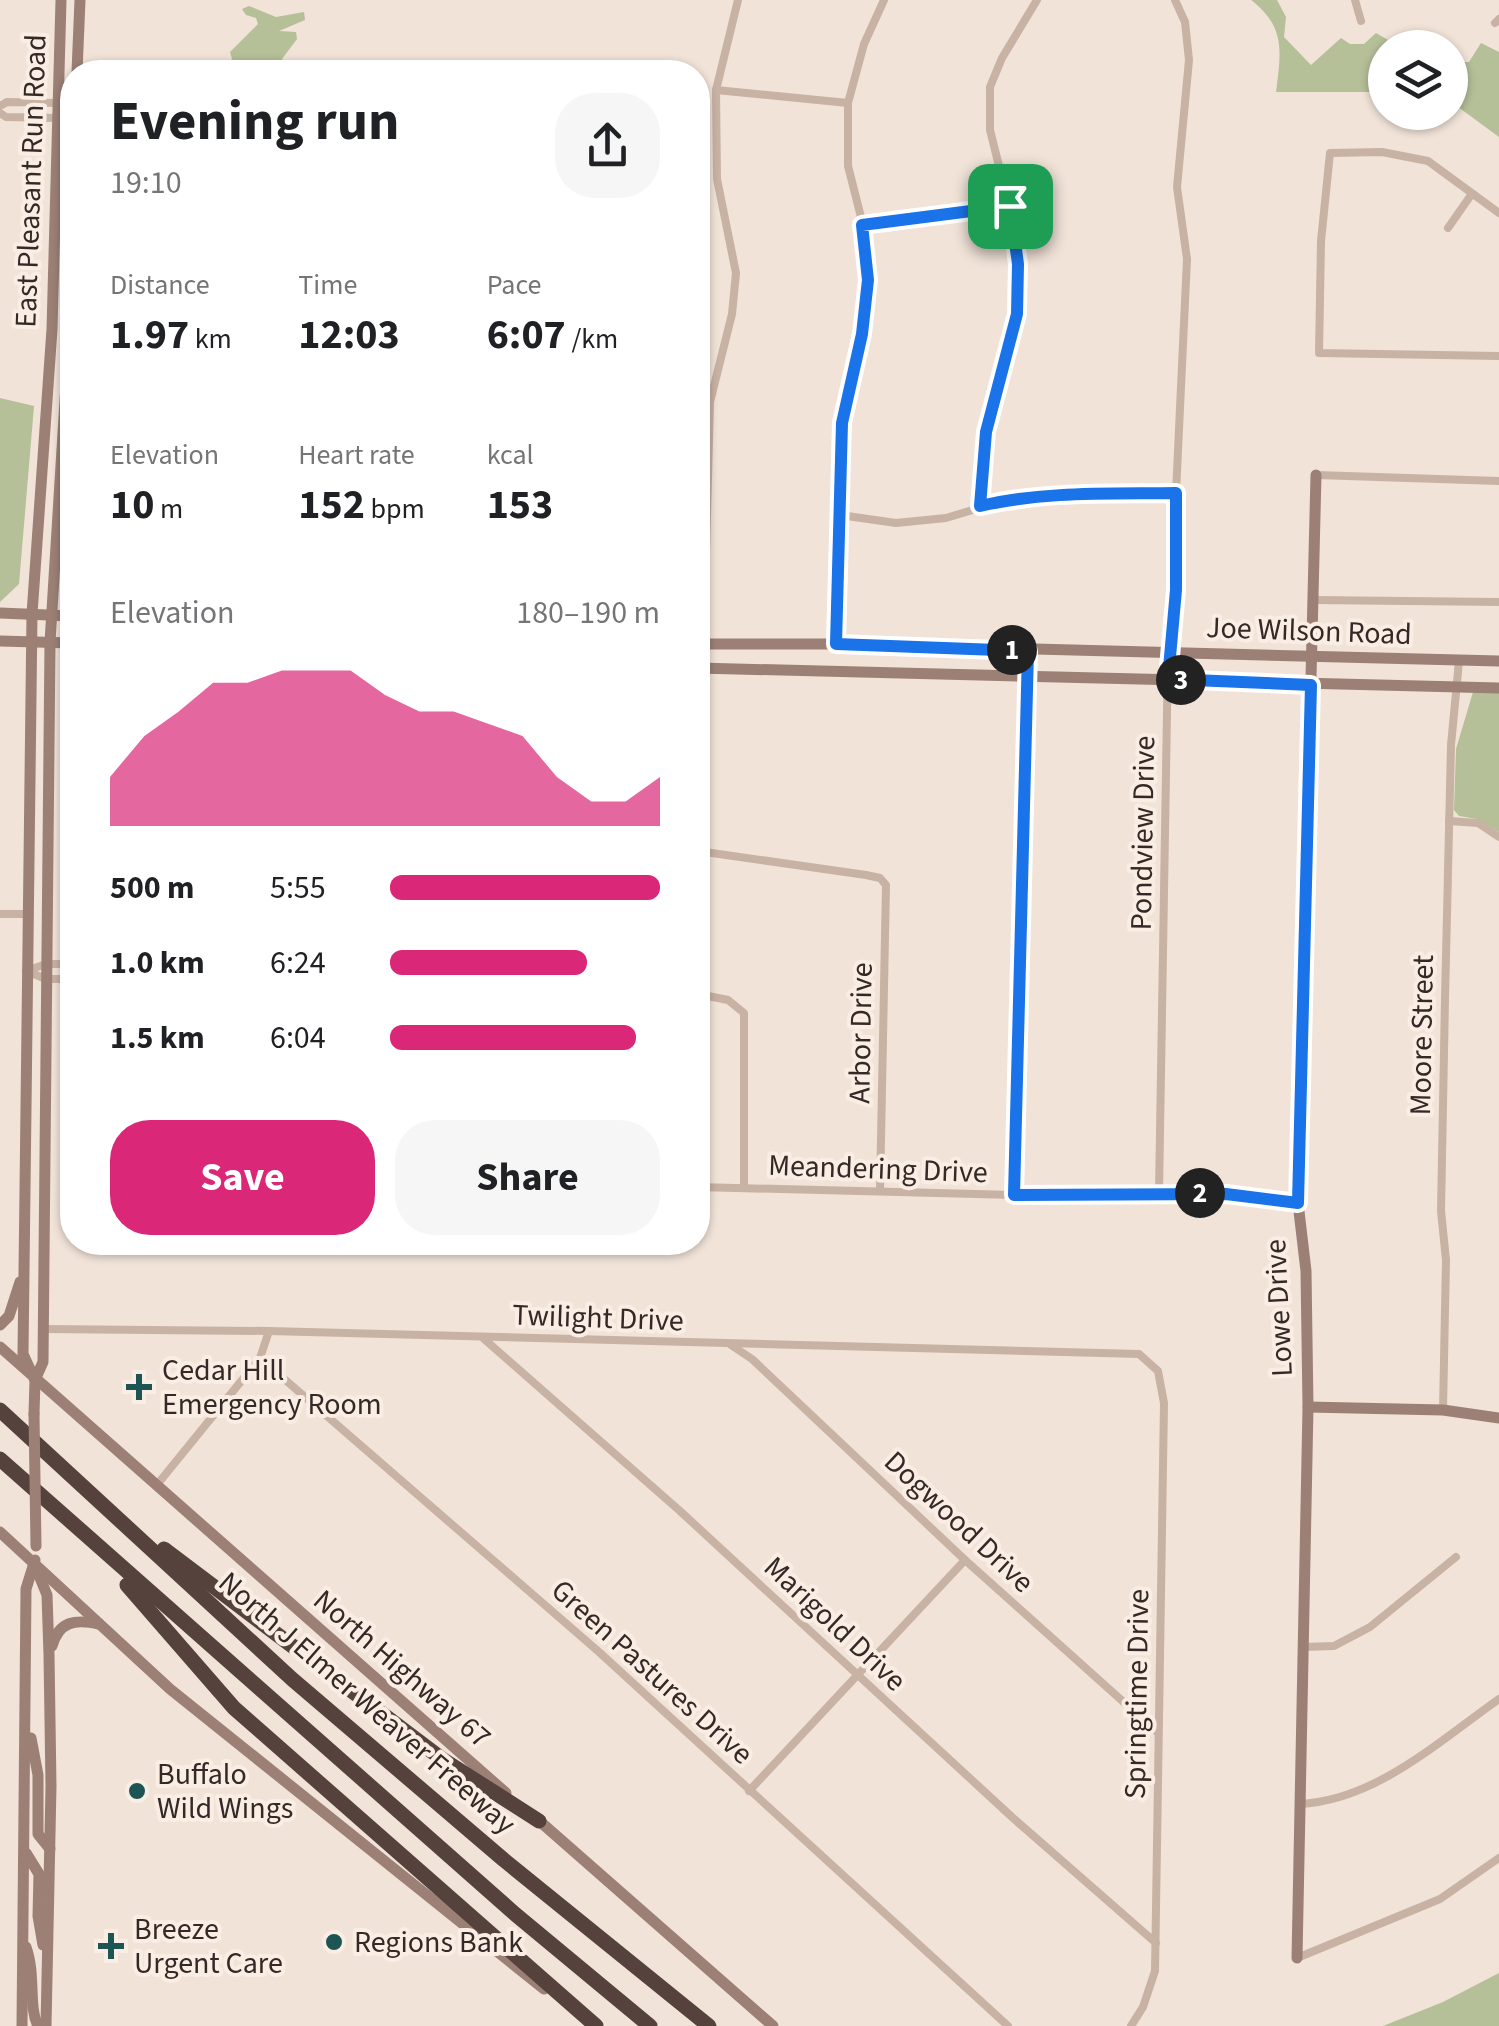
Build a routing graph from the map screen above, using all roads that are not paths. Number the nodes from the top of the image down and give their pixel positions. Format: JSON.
{"nodes":[{"id":1,"x":61,"y":0,"type":"edge"},
{"id":2,"x":80,"y":0,"type":"edge"},
{"id":3,"x":738,"y":0,"type":"edge"},
{"id":4,"x":884,"y":0,"type":"edge"},
{"id":5,"x":1036,"y":0,"type":"edge"},
{"id":6,"x":1175,"y":0,"type":"edge"},
{"id":7,"x":1355,"y":0,"type":"edge"},
{"id":8,"x":1361,"y":22,"type":"dead end"},
{"id":9,"x":78,"y":60,"type":"edge"},
{"id":10,"x":716,"y":90,"type":"junction"},
{"id":11,"x":58,"y":102,"type":"junction"},
{"id":12,"x":848,"y":103,"type":"junction"},
{"id":13,"x":0,"y":106,"type":"edge"},
{"id":14,"x":0,"y":114,"type":"edge"},
{"id":15,"x":58,"y":118,"type":"junction"},
{"id":16,"x":1471,"y":195,"type":"junction"},
{"id":17,"x":1010,"y":206,"type":"junction"},
{"id":18,"x":1499,"y":213,"type":"edge"},
{"id":19,"x":862,"y":225,"type":"junction"},
{"id":20,"x":1448,"y":228,"type":"dead end"},
{"id":21,"x":1499,"y":356,"type":"edge"},
{"id":22,"x":710,"y":402,"type":"edge"},
{"id":23,"x":1316,"y":475,"type":"joint"},
{"id":24,"x":1499,"y":481,"type":"edge"},
{"id":25,"x":60,"y":485,"type":"edge"},
{"id":26,"x":1176,"y":493,"type":"junction"},
{"id":27,"x":980,"y":506,"type":"junction"},
{"id":28,"x":840,"y":515,"type":"junction"},
{"id":29,"x":1313,"y":600,"type":"junction"},
{"id":30,"x":1499,"y":602,"type":"edge"},
{"id":31,"x":0,"y":613,"type":"edge"},
{"id":32,"x":32,"y":614,"type":"junction"},
{"id":33,"x":52,"y":615,"type":"junction"},
{"id":34,"x":60,"y":615,"type":"edge"},
{"id":35,"x":0,"y":641,"type":"edge"},
{"id":36,"x":32,"y":642,"type":"junction"},
{"id":37,"x":50,"y":642,"type":"junction"},
{"id":38,"x":60,"y":642,"type":"edge"},
{"id":39,"x":710,"y":644,"type":"edge"},
{"id":40,"x":836,"y":644,"type":"junction"},
{"id":41,"x":1028,"y":651,"type":"junction"},
{"id":42,"x":1168,"y":652,"type":"junction"},
{"id":43,"x":1312,"y":658,"type":"junction"},
{"id":44,"x":1459,"y":661,"type":"junction"},
{"id":45,"x":1499,"y":661,"type":"edge"},
{"id":46,"x":710,"y":668,"type":"edge"},
{"id":47,"x":1028,"y":678,"type":"junction"},
{"id":48,"x":1168,"y":679,"type":"junction"},
{"id":49,"x":1311,"y":685,"type":"junction"},
{"id":50,"x":1458,"y":688,"type":"junction"},
{"id":51,"x":1499,"y":688,"type":"edge"},
{"id":52,"x":1449,"y":821,"type":"junction"},
{"id":53,"x":1499,"y":837,"type":"edge"},
{"id":54,"x":710,"y":853,"type":"edge"},
{"id":55,"x":0,"y":914,"type":"edge"},
{"id":56,"x":27,"y":914,"type":"junction"},
{"id":57,"x":46,"y":964,"type":"junction"},
{"id":58,"x":60,"y":964,"type":"edge"},
{"id":59,"x":26,"y":971,"type":"junction"},
{"id":60,"x":46,"y":979,"type":"junction"},
{"id":61,"x":60,"y":979,"type":"edge"},
{"id":62,"x":710,"y":996,"type":"edge"},
{"id":63,"x":710,"y":1187,"type":"edge"},
{"id":64,"x":744,"y":1187,"type":"junction"},
{"id":65,"x":880,"y":1192,"type":"junction"},
{"id":66,"x":1160,"y":1192,"type":"junction"},
{"id":67,"x":1014,"y":1195,"type":"junction"},
{"id":68,"x":1298,"y":1203,"type":"junction"},
{"id":69,"x":24,"y":1268,"type":"junction"},
{"id":70,"x":0,"y":1325,"type":"edge"},
{"id":71,"x":43,"y":1329,"type":"junction"},
{"id":72,"x":268,"y":1331,"type":"junction"},
{"id":73,"x":483,"y":1338,"type":"junction"},
{"id":74,"x":730,"y":1344,"type":"junction"},
{"id":75,"x":0,"y":1347,"type":"edge"},
{"id":76,"x":260,"y":1358,"type":"junction"},
{"id":77,"x":1149,"y":1361,"type":"joint"},
{"id":78,"x":36,"y":1380,"type":"junction"},
{"id":79,"x":1308,"y":1407,"type":"junction"},
{"id":80,"x":0,"y":1410,"type":"edge"},
{"id":81,"x":1443,"y":1410,"type":"junction"},
{"id":82,"x":1499,"y":1418,"type":"edge"},
{"id":83,"x":0,"y":1459,"type":"edge"},
{"id":84,"x":156,"y":1486,"type":"junction"},
{"id":85,"x":86,"y":1489,"type":"junction"},
{"id":86,"x":0,"y":1532,"type":"edge"},
{"id":87,"x":82,"y":1533,"type":"junction"},
{"id":88,"x":1456,"y":1557,"type":"dead end"},
{"id":89,"x":966,"y":1560,"type":"junction"},
{"id":90,"x":34,"y":1564,"type":"junction"},
{"id":91,"x":100,"y":1624,"type":"junction"},
{"id":92,"x":1302,"y":1647,"type":"junction"},
{"id":93,"x":49,"y":1655,"type":"junction"},
{"id":94,"x":857,"y":1676,"type":"junction"},
{"id":95,"x":1499,"y":1699,"type":"edge"},
{"id":96,"x":27,"y":1713,"type":"junction"},
{"id":97,"x":1157,"y":1732,"type":"junction"},
{"id":98,"x":749,"y":1792,"type":"junction"},
{"id":99,"x":1299,"y":1804,"type":"junction"},
{"id":100,"x":539,"y":1821,"type":"junction"},
{"id":101,"x":50,"y":1848,"type":"junction"},
{"id":102,"x":25,"y":1852,"type":"junction"},
{"id":103,"x":1499,"y":1858,"type":"edge"},
{"id":104,"x":23,"y":1939,"type":"junction"},
{"id":105,"x":1156,"y":1944,"type":"junction"},
{"id":106,"x":1297,"y":1958,"type":"joint"},
{"id":107,"x":47,"y":1979,"type":"junction"},
{"id":108,"x":22,"y":2026,"type":"edge"},
{"id":109,"x":38,"y":2026,"type":"edge"},
{"id":110,"x":46,"y":2026,"type":"edge"},
{"id":111,"x":593,"y":2026,"type":"edge"},
{"id":112,"x":650,"y":2026,"type":"edge"},
{"id":113,"x":708,"y":2026,"type":"edge"},
{"id":114,"x":773,"y":2026,"type":"edge"},
{"id":115,"x":1008,"y":2026,"type":"edge"},
{"id":116,"x":1131,"y":2026,"type":"edge"}],
"edges":[{"from":1,"to":11,"type":"main road","name":"East Pleasant Run Road"},
{"from":2,"to":9,"type":"main road","name":"East Pleasant Run Road"},
{"from":3,"to":10,"type":"street"},
{"from":4,"to":12,"type":"street"},
{"from":5,"to":17,"type":"street"},
{"from":6,"to":26,"type":"street","name":"Pondview Drive"},
{"from":7,"to":8,"type":"street"},
{"from":10,"to":12,"type":"street"},
{"from":10,"to":22,"type":"street"},
{"from":11,"to":13,"type":"street"},
{"from":11,"to":15,"type":"main road","name":"East Pleasant Run Road"},
{"from":12,"to":19,"type":"street"},
{"from":14,"to":15,"type":"street"},
{"from":15,"to":32,"type":"main road","name":"East Pleasant Run Road"},
{"from":16,"to":18,"type":"street"},
{"from":16,"to":20,"type":"street"},
{"from":16,"to":21,"type":"street"},
{"from":17,"to":19,"type":"street"},
{"from":17,"to":27,"type":"street"},
{"from":19,"to":28,"type":"street"},
{"from":23,"to":24,"type":"street"},
{"from":23,"to":29,"type":"main road","name":"Lowe Drive"},
{"from":25,"to":33,"type":"main road","name":"East Pleasant Run Road"},
{"from":26,"to":27,"type":"street"},
{"from":26,"to":42,"type":"street","name":"Pondview Drive"},
{"from":27,"to":28,"type":"street"},
{"from":28,"to":40,"type":"street"},
{"from":29,"to":30,"type":"street"},
{"from":29,"to":43,"type":"main road","name":"Lowe Drive"},
{"from":31,"to":32,"type":"main road"},
{"from":32,"to":33,"type":"main road"},
{"from":32,"to":36,"type":"main road","name":"East Pleasant Run Road"},
{"from":33,"to":34,"type":"main road"},
{"from":33,"to":37,"type":"main road","name":"East Pleasant Run Road"},
{"from":35,"to":36,"type":"main road"},
{"from":36,"to":37,"type":"main road"},
{"from":36,"to":56,"type":"main road","name":"East Pleasant Run Road"},
{"from":37,"to":38,"type":"main road"},
{"from":37,"to":57,"type":"main road","name":"East Pleasant Run Road"},
{"from":39,"to":40,"type":"main road","name":"Joe Wilson Road"},
{"from":40,"to":41,"type":"main road","name":"Joe Wilson Road"},
{"from":41,"to":42,"type":"main road","name":"Joe Wilson Road"},
{"from":41,"to":47,"type":"street"},
{"from":42,"to":43,"type":"main road","name":"Joe Wilson Road"},
{"from":42,"to":48,"type":"street","name":"Pondview Drive"},
{"from":43,"to":44,"type":"main road","name":"Joe Wilson Road"},
{"from":43,"to":49,"type":"main road","name":"Lowe Drive"},
{"from":44,"to":45,"type":"main road","name":"Joe Wilson Road"},
{"from":44,"to":50,"type":"street","name":"Moore Street"},
{"from":46,"to":47,"type":"main road","name":"Joe Wilson Road"},
{"from":47,"to":48,"type":"main road","name":"Joe Wilson Road"},
{"from":47,"to":67,"type":"street"},
{"from":48,"to":49,"type":"main road","name":"Joe Wilson Road"},
{"from":48,"to":66,"type":"street","name":"Pondview Drive"},
{"from":49,"to":50,"type":"main road","name":"Joe Wilson Road"},
{"from":49,"to":68,"type":"main road","name":"Lowe Drive"},
{"from":50,"to":51,"type":"main road","name":"Joe Wilson Road"},
{"from":50,"to":52,"type":"street","name":"Moore Street"},
{"from":52,"to":53,"type":"street"},
{"from":52,"to":81,"type":"street","name":"Moore Street"},
{"from":54,"to":65,"type":"street","name":"Arbor Drive"},
{"from":55,"to":56,"type":"street"},
{"from":56,"to":59,"type":"main road","name":"East Pleasant Run Road"},
{"from":57,"to":58,"type":"street"},
{"from":57,"to":59,"type":"street"},
{"from":57,"to":60,"type":"main road","name":"East Pleasant Run Road"},
{"from":59,"to":60,"type":"street"},
{"from":59,"to":69,"type":"main road","name":"East Pleasant Run Road"},
{"from":60,"to":61,"type":"street"},
{"from":60,"to":71,"type":"main road","name":"East Pleasant Run Road"},
{"from":62,"to":64,"type":"street"},
{"from":63,"to":64,"type":"street","name":"Meandering Drive"},
{"from":64,"to":65,"type":"street","name":"Meandering Drive"},
{"from":65,"to":67,"type":"street","name":"Meandering Drive"},
{"from":66,"to":67,"type":"street","name":"Meandering Drive"},
{"from":66,"to":68,"type":"street","name":"Meandering Drive"},
{"from":68,"to":79,"type":"main road","name":"Lowe Drive"},
{"from":69,"to":70,"type":"main road"},
{"from":69,"to":78,"type":"main road","name":"East Pleasant Run Road"},
{"from":71,"to":72,"type":"street","name":"Twilight Drive"},
{"from":71,"to":78,"type":"main road","name":"East Pleasant Run Road"},
{"from":72,"to":73,"type":"street","name":"Twilight Drive"},
{"from":72,"to":76,"type":"street"},
{"from":73,"to":74,"type":"street","name":"Twilight Drive"},
{"from":73,"to":94,"type":"street","name":"Marigold Drive"},
{"from":74,"to":77,"type":"street","name":"Twilight Drive"},
{"from":74,"to":89,"type":"street","name":"Dogwood Drive"},
{"from":75,"to":78,"type":"main road","name":"North Highway 67"},
{"from":76,"to":84,"type":"street"},
{"from":76,"to":98,"type":"street","name":"Green Pastures Drive"},
{"from":77,"to":97,"type":"street","name":"Springtime Drive"},
{"from":78,"to":84,"type":"main road","name":"North Highway 67"},
{"from":78,"to":90,"type":"main road","name":"East Pleasant Run Road","bridge":true},
{"from":79,"to":81,"type":"main road"},
{"from":79,"to":92,"type":"main road","name":"Lowe Drive"},
{"from":80,"to":85,"type":"highway","name":"North J Elmer Weaver Freeway"},
{"from":81,"to":82,"type":"main road"},
{"from":83,"to":87,"type":"highway","name":"North J Elmer Weaver Freeway"},
{"from":84,"to":100,"type":"main road","name":"North Highway 67"},
{"from":85,"to":100,"type":"highway"},
{"from":85,"to":113,"type":"highway","name":"North J Elmer Weaver Freeway"},
{"from":86,"to":90,"type":"main road"},
{"from":87,"to":111,"type":"highway"},
{"from":87,"to":112,"type":"highway","name":"North J Elmer Weaver Freeway"},
{"from":88,"to":92,"type":"street"},
{"from":89,"to":94,"type":"street"},
{"from":89,"to":97,"type":"street","name":"Dogwood Drive"},
{"from":90,"to":91,"type":"main road"},
{"from":90,"to":93,"type":"main road","name":"East Pleasant Run Road"},
{"from":90,"to":96,"type":"main road","name":"East Pleasant Run Road"},
{"from":91,"to":93,"type":"main road"},
{"from":91,"to":111,"type":"main road"},
{"from":92,"to":99,"type":"main road","name":"Lowe Drive"},
{"from":93,"to":101,"type":"main road","name":"East Pleasant Run Road"},
{"from":94,"to":98,"type":"street"},
{"from":94,"to":105,"type":"street","name":"Marigold Drive"},
{"from":95,"to":99,"type":"street"},
{"from":96,"to":101,"type":"main road"},
{"from":96,"to":102,"type":"main road","name":"East Pleasant Run Road"},
{"from":97,"to":105,"type":"street","name":"Springtime Drive"},
{"from":98,"to":115,"type":"street","name":"Green Pastures Drive"},
{"from":99,"to":106,"type":"main road","name":"Lowe Drive"},
{"from":100,"to":114,"type":"main road","name":"North Highway 67"},
{"from":101,"to":107,"type":"main road","name":"East Pleasant Run Road"},
{"from":102,"to":104,"type":"main road","name":"East Pleasant Run Road"},
{"from":102,"to":107,"type":"main road"},
{"from":103,"to":106,"type":"street"},
{"from":104,"to":108,"type":"main road","name":"East Pleasant Run Road"},
{"from":104,"to":109,"type":"main road"},
{"from":105,"to":116,"type":"street","name":"Springtime Drive"},
{"from":107,"to":110,"type":"main road","name":"East Pleasant Run Road"}]}
